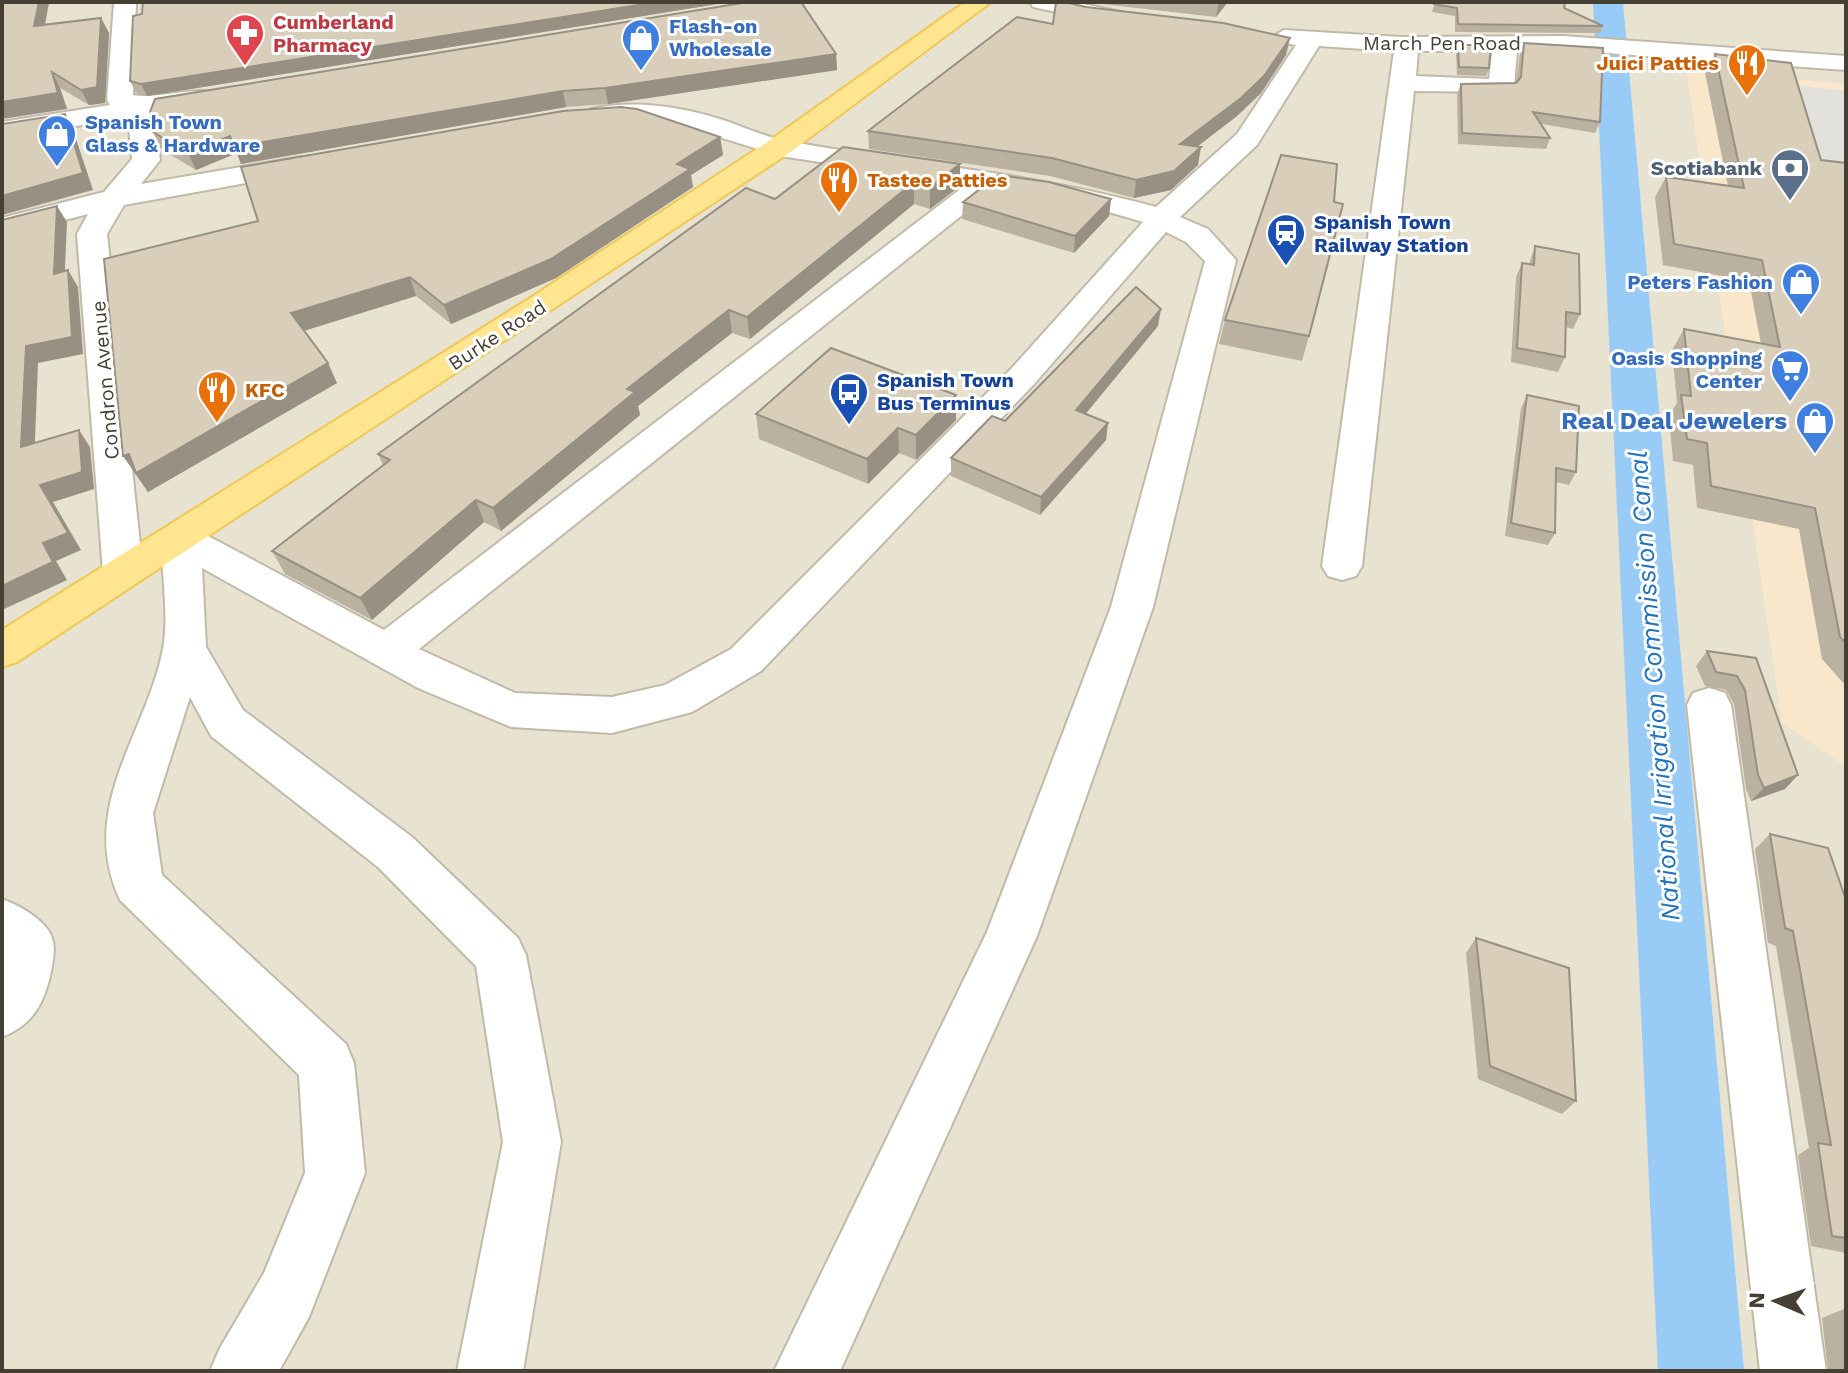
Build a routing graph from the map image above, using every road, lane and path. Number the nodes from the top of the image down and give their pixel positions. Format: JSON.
{"nodes":[{"id":1,"x":980,"y":2,"type":"edge"},
{"id":2,"x":1041,"y":2,"type":"edge"},
{"id":3,"x":131,"y":3,"type":"edge"},
{"id":4,"x":1274,"y":13,"type":"dead end"},
{"id":5,"x":1138,"y":20,"type":"edge"},
{"id":6,"x":1311,"y":40,"type":"junction"},
{"id":7,"x":1407,"y":44,"type":"junction"},
{"id":8,"x":1505,"y":44,"type":"junction"},
{"id":9,"x":1846,"y":63,"type":"edge"},
{"id":10,"x":1402,"y":83,"type":"junction"},
{"id":11,"x":227,"y":95,"type":"edge"},
{"id":12,"x":149,"y":107,"type":"junction"},
{"id":13,"x":581,"y":117,"type":"edge"},
{"id":14,"x":2,"y":130,"type":"edge"},
{"id":15,"x":779,"y":147,"type":"junction"},
{"id":16,"x":331,"y":160,"type":"edge"},
{"id":17,"x":992,"y":178,"type":"junction"},
{"id":18,"x":119,"y":197,"type":"junction"},
{"id":19,"x":1162,"y":218,"type":"junction"},
{"id":20,"x":2,"y":227,"type":"edge"},
{"id":21,"x":181,"y":539,"type":"junction"},
{"id":22,"x":1342,"y":566,"type":"dead end"},
{"id":23,"x":123,"y":572,"type":"junction"},
{"id":24,"x":185,"y":648,"type":"junction"},
{"id":25,"x":2,"y":651,"type":"edge"},
{"id":26,"x":387,"y":651,"type":"junction"},
{"id":27,"x":1709,"y":705,"type":"dead end"},
{"id":28,"x":2,"y":922,"type":"edge"},
{"id":29,"x":2,"y":1012,"type":"edge"},
{"id":30,"x":243,"y":1371,"type":"edge"},
{"id":31,"x":490,"y":1371,"type":"edge"},
{"id":32,"x":807,"y":1371,"type":"edge"},
{"id":33,"x":1793,"y":1371,"type":"edge"}],
"edges":[{"from":1,"to":15,"type":"main road","name":"Burke Road"},
{"from":2,"to":5,"type":"street"},
{"from":3,"to":12,"type":"street"},
{"from":4,"to":6,"type":"street","name":"March Pen Road"},
{"from":6,"to":7,"type":"street","name":"March Pen Road"},
{"from":6,"to":19,"type":"street"},
{"from":7,"to":8,"type":"street","name":"March Pen Road"},
{"from":7,"to":10,"type":"street"},
{"from":8,"to":9,"type":"street","name":"March Pen Road"},
{"from":8,"to":10,"type":"street"},
{"from":10,"to":22,"type":"street"},
{"from":11,"to":12,"type":"street"},
{"from":12,"to":14,"type":"street"},
{"from":12,"to":18,"type":"street","name":"Condron Avenue"},
{"from":13,"to":15,"type":"street"},
{"from":15,"to":17,"type":"street"},
{"from":15,"to":21,"type":"main road","name":"Burke Road"},
{"from":16,"to":18,"type":"street"},
{"from":17,"to":19,"type":"street"},
{"from":17,"to":26,"type":"street"},
{"from":18,"to":20,"type":"street"},
{"from":18,"to":23,"type":"street","name":"Condron Avenue"},
{"from":19,"to":26,"type":"street"},
{"from":19,"to":32,"type":"street"},
{"from":21,"to":23,"type":"main road","name":"Burke Road"},
{"from":21,"to":24,"type":"street"},
{"from":21,"to":26,"type":"street"},
{"from":23,"to":25,"type":"main road","name":"Burke Road"},
{"from":24,"to":30,"type":"street"},
{"from":24,"to":31,"type":"street"},
{"from":27,"to":33,"type":"street"},
{"from":28,"to":29,"type":"street"}]}
